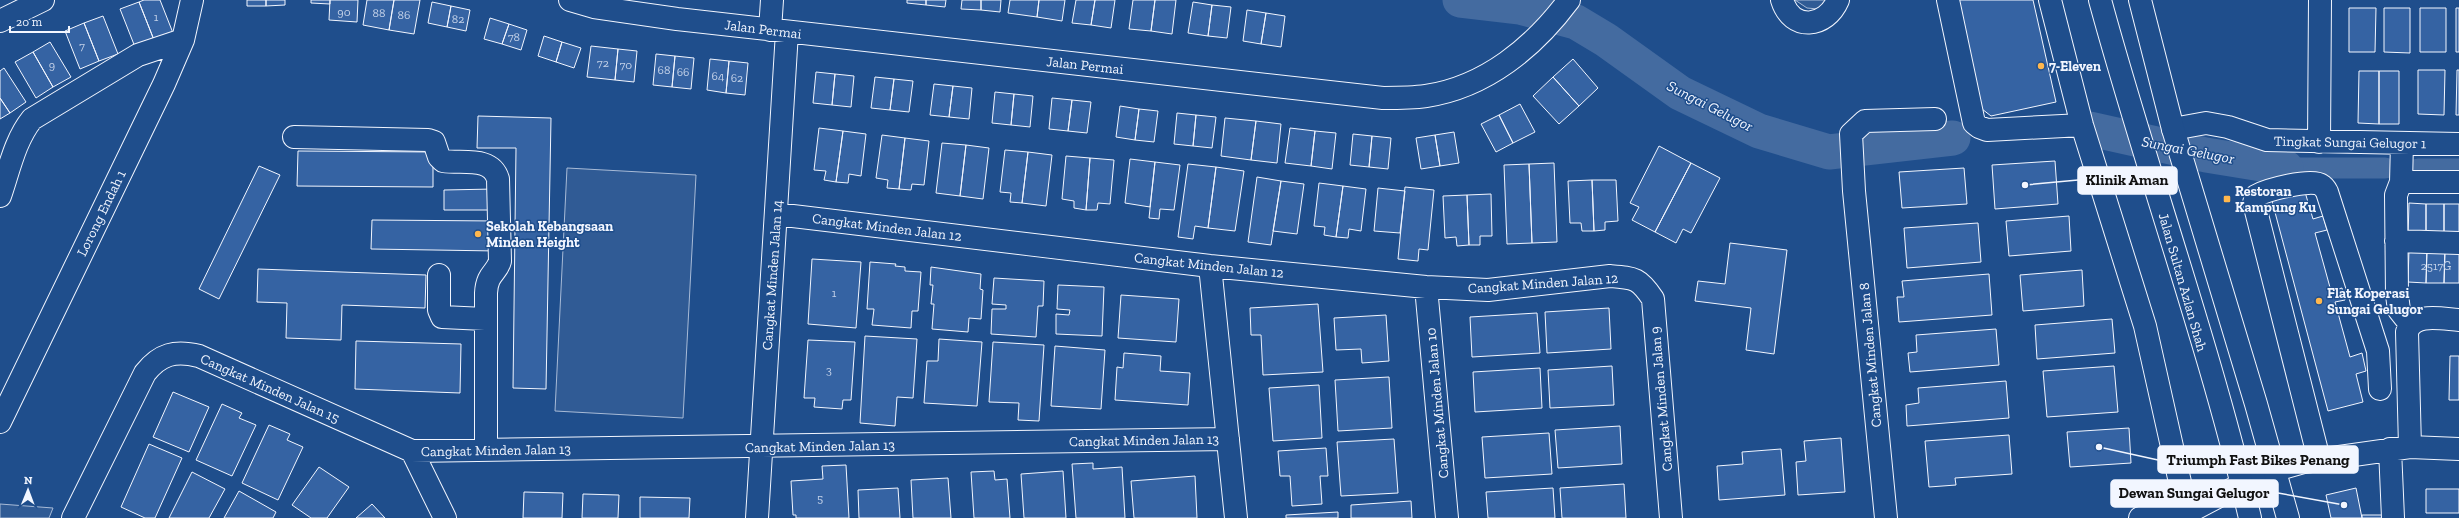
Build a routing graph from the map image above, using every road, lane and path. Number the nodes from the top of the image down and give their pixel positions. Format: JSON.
{"nodes":[{"id":1,"x":192,"y":0,"type":"edge"},
{"id":2,"x":570,"y":0,"type":"edge"},
{"id":3,"x":772,"y":0,"type":"edge"},
{"id":4,"x":1569,"y":0,"type":"edge"},
{"id":5,"x":1782,"y":0,"type":"edge"},
{"id":6,"x":1838,"y":0,"type":"edge"},
{"id":7,"x":1948,"y":0,"type":"edge"},
{"id":8,"x":2050,"y":0,"type":"edge"},
{"id":9,"x":2100,"y":0,"type":"edge"},
{"id":10,"x":2140,"y":0,"type":"edge"},
{"id":11,"x":2320,"y":0,"type":"edge"},
{"id":12,"x":34,"y":1,"type":"edge"},
{"id":13,"x":0,"y":21,"type":"edge"},
{"id":14,"x":778,"y":31,"type":"junction"},
{"id":15,"x":183,"y":40,"type":"junction"},
{"id":16,"x":1935,"y":119,"type":"dead end"},
{"id":17,"x":2082,"y":125,"type":"junction"},
{"id":18,"x":2173,"y":129,"type":"junction"},
{"id":19,"x":294,"y":137,"type":"dead end"},
{"id":20,"x":2319,"y":142,"type":"junction"},
{"id":21,"x":2402,"y":143,"type":"junction"},
{"id":22,"x":2459,"y":144,"type":"edge"},
{"id":23,"x":2401,"y":182,"type":"junction"},
{"id":24,"x":2459,"y":182,"type":"edge"},
{"id":25,"x":0,"y":196,"type":"edge"},
{"id":26,"x":776,"y":214,"type":"junction"},
{"id":27,"x":2396,"y":241,"type":"junction"},
{"id":28,"x":2459,"y":243,"type":"edge"},
{"id":29,"x":1210,"y":266,"type":"junction"},
{"id":30,"x":439,"y":275,"type":"dead end"},
{"id":31,"x":1642,"y":282,"type":"joint"},
{"id":32,"x":1426,"y":287,"type":"junction"},
{"id":33,"x":485,"y":319,"type":"junction"},
{"id":34,"x":2459,"y":320,"type":"edge"},
{"id":35,"x":2410,"y":324,"type":"junction"},
{"id":36,"x":2378,"y":352,"type":"junction"},
{"id":37,"x":2408,"y":352,"type":"junction"},
{"id":38,"x":2380,"y":390,"type":"dead end"},
{"id":39,"x":0,"y":422,"type":"edge"},
{"id":40,"x":1228,"y":439,"type":"junction"},
{"id":41,"x":762,"y":447,"type":"junction"},
{"id":42,"x":2400,"y":448,"type":"junction"},
{"id":43,"x":2459,"y":449,"type":"edge"},
{"id":44,"x":486,"y":450,"type":"junction"},
{"id":45,"x":412,"y":452,"type":"junction"},
{"id":46,"x":2319,"y":459,"type":"junction"},
{"id":47,"x":2275,"y":470,"type":"junction"},
{"id":48,"x":2242,"y":484,"type":"junction"},
{"id":49,"x":2188,"y":516,"type":"edge"},
{"id":50,"x":73,"y":518,"type":"edge"},
{"id":51,"x":445,"y":518,"type":"edge"},
{"id":52,"x":757,"y":518,"type":"edge"},
{"id":53,"x":1236,"y":518,"type":"edge"},
{"id":54,"x":1447,"y":518,"type":"edge"},
{"id":55,"x":1671,"y":518,"type":"edge"},
{"id":56,"x":1886,"y":518,"type":"edge"},
{"id":57,"x":2140,"y":518,"type":"edge"},
{"id":58,"x":2250,"y":518,"type":"edge"},
{"id":59,"x":2288,"y":518,"type":"edge"},
{"id":60,"x":2393,"y":518,"type":"edge"}],
"edges":[{"from":1,"to":15,"type":"main road","name":"Lorong Endah 1"},
{"from":2,"to":14,"type":"main road","name":"Jalan Permai"},
{"from":3,"to":14,"type":"main road","name":"Cangkat Minden Jalan 14"},
{"from":4,"to":14,"type":"main road","name":"Jalan Permai"},
{"from":5,"to":6,"type":"main road"},
{"from":7,"to":17,"type":"main road"},
{"from":8,"to":17,"type":"main road"},
{"from":9,"to":48,"type":"main road","name":"Jalan Sultan Azlan Shah"},
{"from":10,"to":18,"type":"main road"},
{"from":11,"to":20,"type":"main road"},
{"from":12,"to":13,"type":"main road"},
{"from":14,"to":26,"type":"main road","name":"Cangkat Minden Jalan 14"},
{"from":15,"to":25,"type":"main road"},
{"from":15,"to":39,"type":"main road","name":"Lorong Endah 1"},
{"from":16,"to":56,"type":"main road","name":"Cangkat Minden Jalan 8"},
{"from":17,"to":49,"type":"main road"},
{"from":18,"to":20,"type":"main road","name":"Tingkat Sungai Gelugor 1"},
{"from":18,"to":47,"type":"main road"},
{"from":19,"to":33,"type":"main road"},
{"from":20,"to":21,"type":"main road","name":"Tingkat Sungai Gelugor 1"},
{"from":21,"to":22,"type":"main road","name":"Tingkat Sungai Gelugor 1"},
{"from":21,"to":23,"type":"main road"},
{"from":23,"to":24,"type":"main road"},
{"from":23,"to":27,"type":"main road"},
{"from":26,"to":29,"type":"main road","name":"Cangkat Minden Jalan 12"},
{"from":26,"to":41,"type":"main road","name":"Cangkat Minden Jalan 14"},
{"from":27,"to":28,"type":"main road"},
{"from":27,"to":35,"type":"main road"},
{"from":29,"to":32,"type":"main road","name":"Cangkat Minden Jalan 12"},
{"from":29,"to":40,"type":"main road"},
{"from":30,"to":33,"type":"main road"},
{"from":31,"to":32,"type":"main road","name":"Cangkat Minden Jalan 12"},
{"from":31,"to":55,"type":"main road","name":"Cangkat Minden Jalan 9"},
{"from":32,"to":54,"type":"main road","name":"Cangkat Minden Jalan 10"},
{"from":33,"to":44,"type":"main road"},
{"from":34,"to":35,"type":"main road"},
{"from":35,"to":37,"type":"main road"},
{"from":36,"to":37,"type":"main road"},
{"from":36,"to":38,"type":"main road"},
{"from":36,"to":46,"type":"main road"},
{"from":37,"to":42,"type":"main road"},
{"from":40,"to":41,"type":"main road","name":"Cangkat Minden Jalan 13"},
{"from":40,"to":53,"type":"main road"},
{"from":41,"to":44,"type":"main road","name":"Cangkat Minden Jalan 13"},
{"from":41,"to":52,"type":"main road","name":"Cangkat Minden Jalan 14"},
{"from":42,"to":43,"type":"main road"},
{"from":42,"to":46,"type":"main road"},
{"from":42,"to":60,"type":"main road"},
{"from":44,"to":45,"type":"main road","name":"Cangkat Minden Jalan 13"},
{"from":45,"to":50,"type":"main road","name":"Cangkat Minden Jalan 15"},
{"from":45,"to":51,"type":"main road"},
{"from":46,"to":47,"type":"main road"},
{"from":47,"to":48,"type":"main road"},
{"from":47,"to":59,"type":"main road"},
{"from":48,"to":49,"type":"main road"},
{"from":48,"to":58,"type":"main road","name":"Jalan Sultan Azlan Shah"},
{"from":49,"to":57,"type":"main road"}]}
